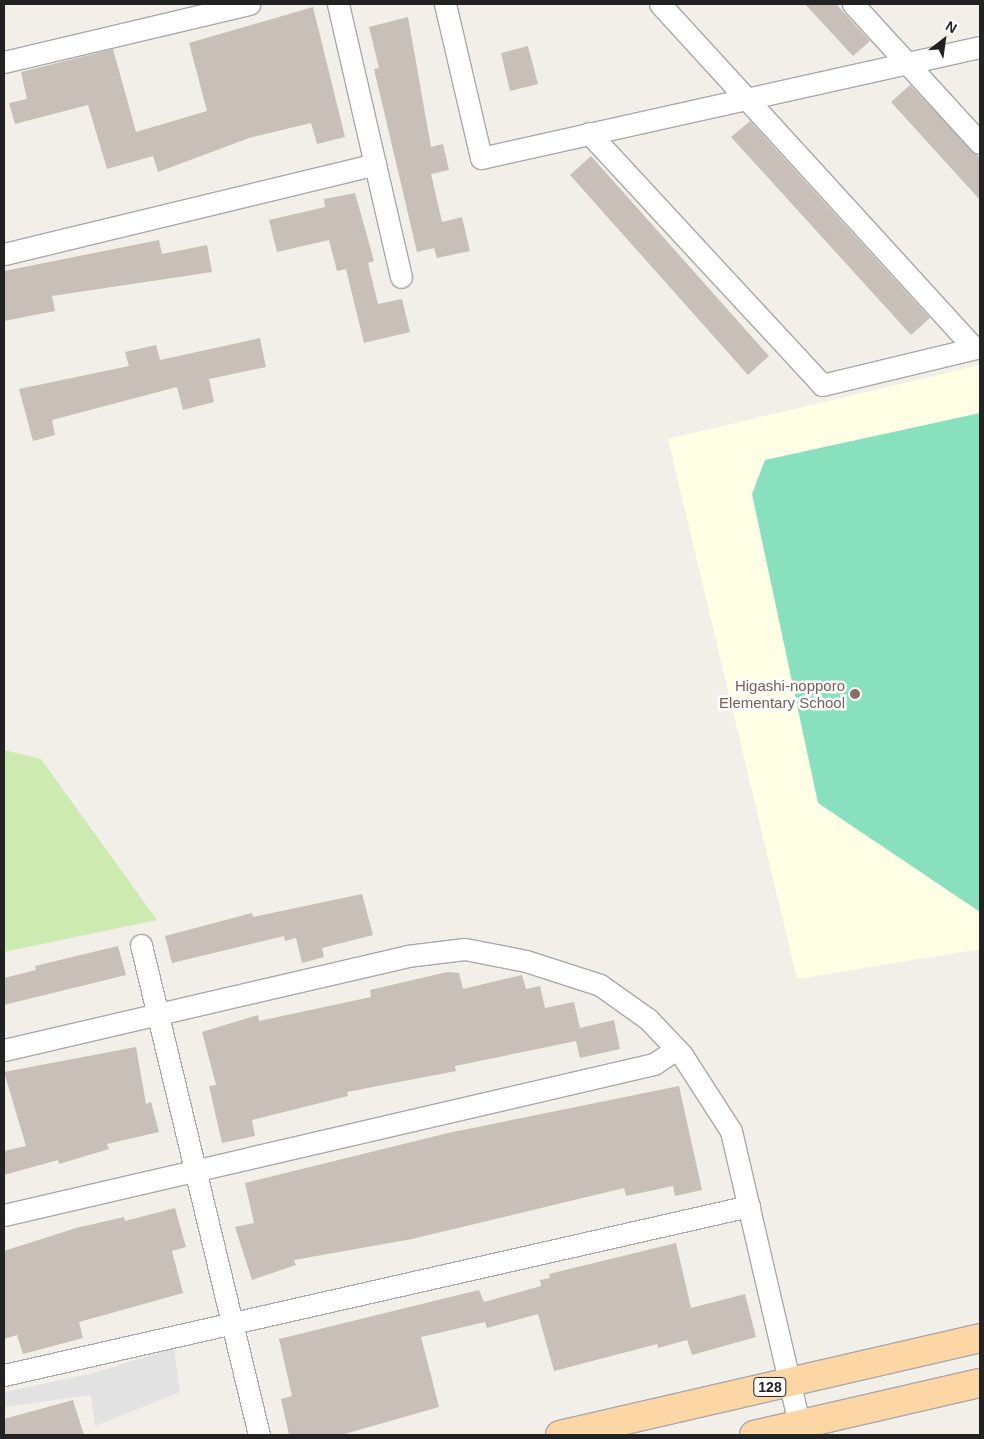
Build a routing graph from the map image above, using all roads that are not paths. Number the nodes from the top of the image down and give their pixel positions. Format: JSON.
{"nodes":[{"id":1,"x":249,"y":4,"type":"edge"},
{"id":2,"x":338,"y":4,"type":"edge"},
{"id":3,"x":445,"y":4,"type":"edge"},
{"id":4,"x":660,"y":4,"type":"edge"},
{"id":5,"x":853,"y":4,"type":"edge"},
{"id":6,"x":980,"y":47,"type":"edge"},
{"id":7,"x":4,"y":62,"type":"edge"},
{"id":8,"x":908,"y":64,"type":"junction"},
{"id":9,"x":746,"y":99,"type":"junction"},
{"id":10,"x":589,"y":134,"type":"junction"},
{"id":11,"x":980,"y":143,"type":"edge"},
{"id":12,"x":375,"y":164,"type":"junction"},
{"id":13,"x":4,"y":254,"type":"edge"},
{"id":14,"x":401,"y":277,"type":"dead end"},
{"id":15,"x":977,"y":348,"type":"edge"},
{"id":16,"x":141,"y":945,"type":"dead end"},
{"id":17,"x":157,"y":1014,"type":"junction"},
{"id":18,"x":676,"y":1048,"type":"junction"},
{"id":19,"x":4,"y":1050,"type":"edge"},
{"id":20,"x":195,"y":1170,"type":"junction"},
{"id":21,"x":749,"y":1206,"type":"junction"},
{"id":22,"x":4,"y":1214,"type":"edge"},
{"id":23,"x":232,"y":1323,"type":"junction"},
{"id":24,"x":980,"y":1338,"type":"edge"},
{"id":25,"x":4,"y":1375,"type":"edge"},
{"id":26,"x":790,"y":1382,"type":"junction"},
{"id":27,"x":980,"y":1383,"type":"edge"},
{"id":28,"x":801,"y":1430,"type":"edge"},
{"id":29,"x":259,"y":1435,"type":"edge"},
{"id":30,"x":560,"y":1435,"type":"edge"},
{"id":31,"x":754,"y":1435,"type":"edge"}],
"edges":[{"from":1,"to":7,"type":"street"},
{"from":2,"to":12,"type":"street"},
{"from":3,"to":10,"type":"street"},
{"from":4,"to":9,"type":"street"},
{"from":5,"to":8,"type":"street"},
{"from":6,"to":8,"type":"street"},
{"from":8,"to":9,"type":"street"},
{"from":8,"to":11,"type":"street"},
{"from":9,"to":10,"type":"street"},
{"from":9,"to":15,"type":"street"},
{"from":10,"to":15,"type":"street"},
{"from":12,"to":13,"type":"street"},
{"from":12,"to":14,"type":"street"},
{"from":16,"to":17,"type":"street"},
{"from":17,"to":18,"type":"street"},
{"from":17,"to":19,"type":"street"},
{"from":17,"to":20,"type":"street"},
{"from":18,"to":20,"type":"street"},
{"from":18,"to":21,"type":"street"},
{"from":20,"to":22,"type":"street"},
{"from":20,"to":23,"type":"street"},
{"from":21,"to":23,"type":"street"},
{"from":21,"to":26,"type":"street"},
{"from":23,"to":25,"type":"street"},
{"from":23,"to":29,"type":"street"},
{"from":24,"to":26,"type":"main road","number":"128"},
{"from":26,"to":28,"type":"street"},
{"from":26,"to":30,"type":"main road","number":"128"},
{"from":27,"to":28,"type":"main road"},
{"from":28,"to":31,"type":"main road"}]}
